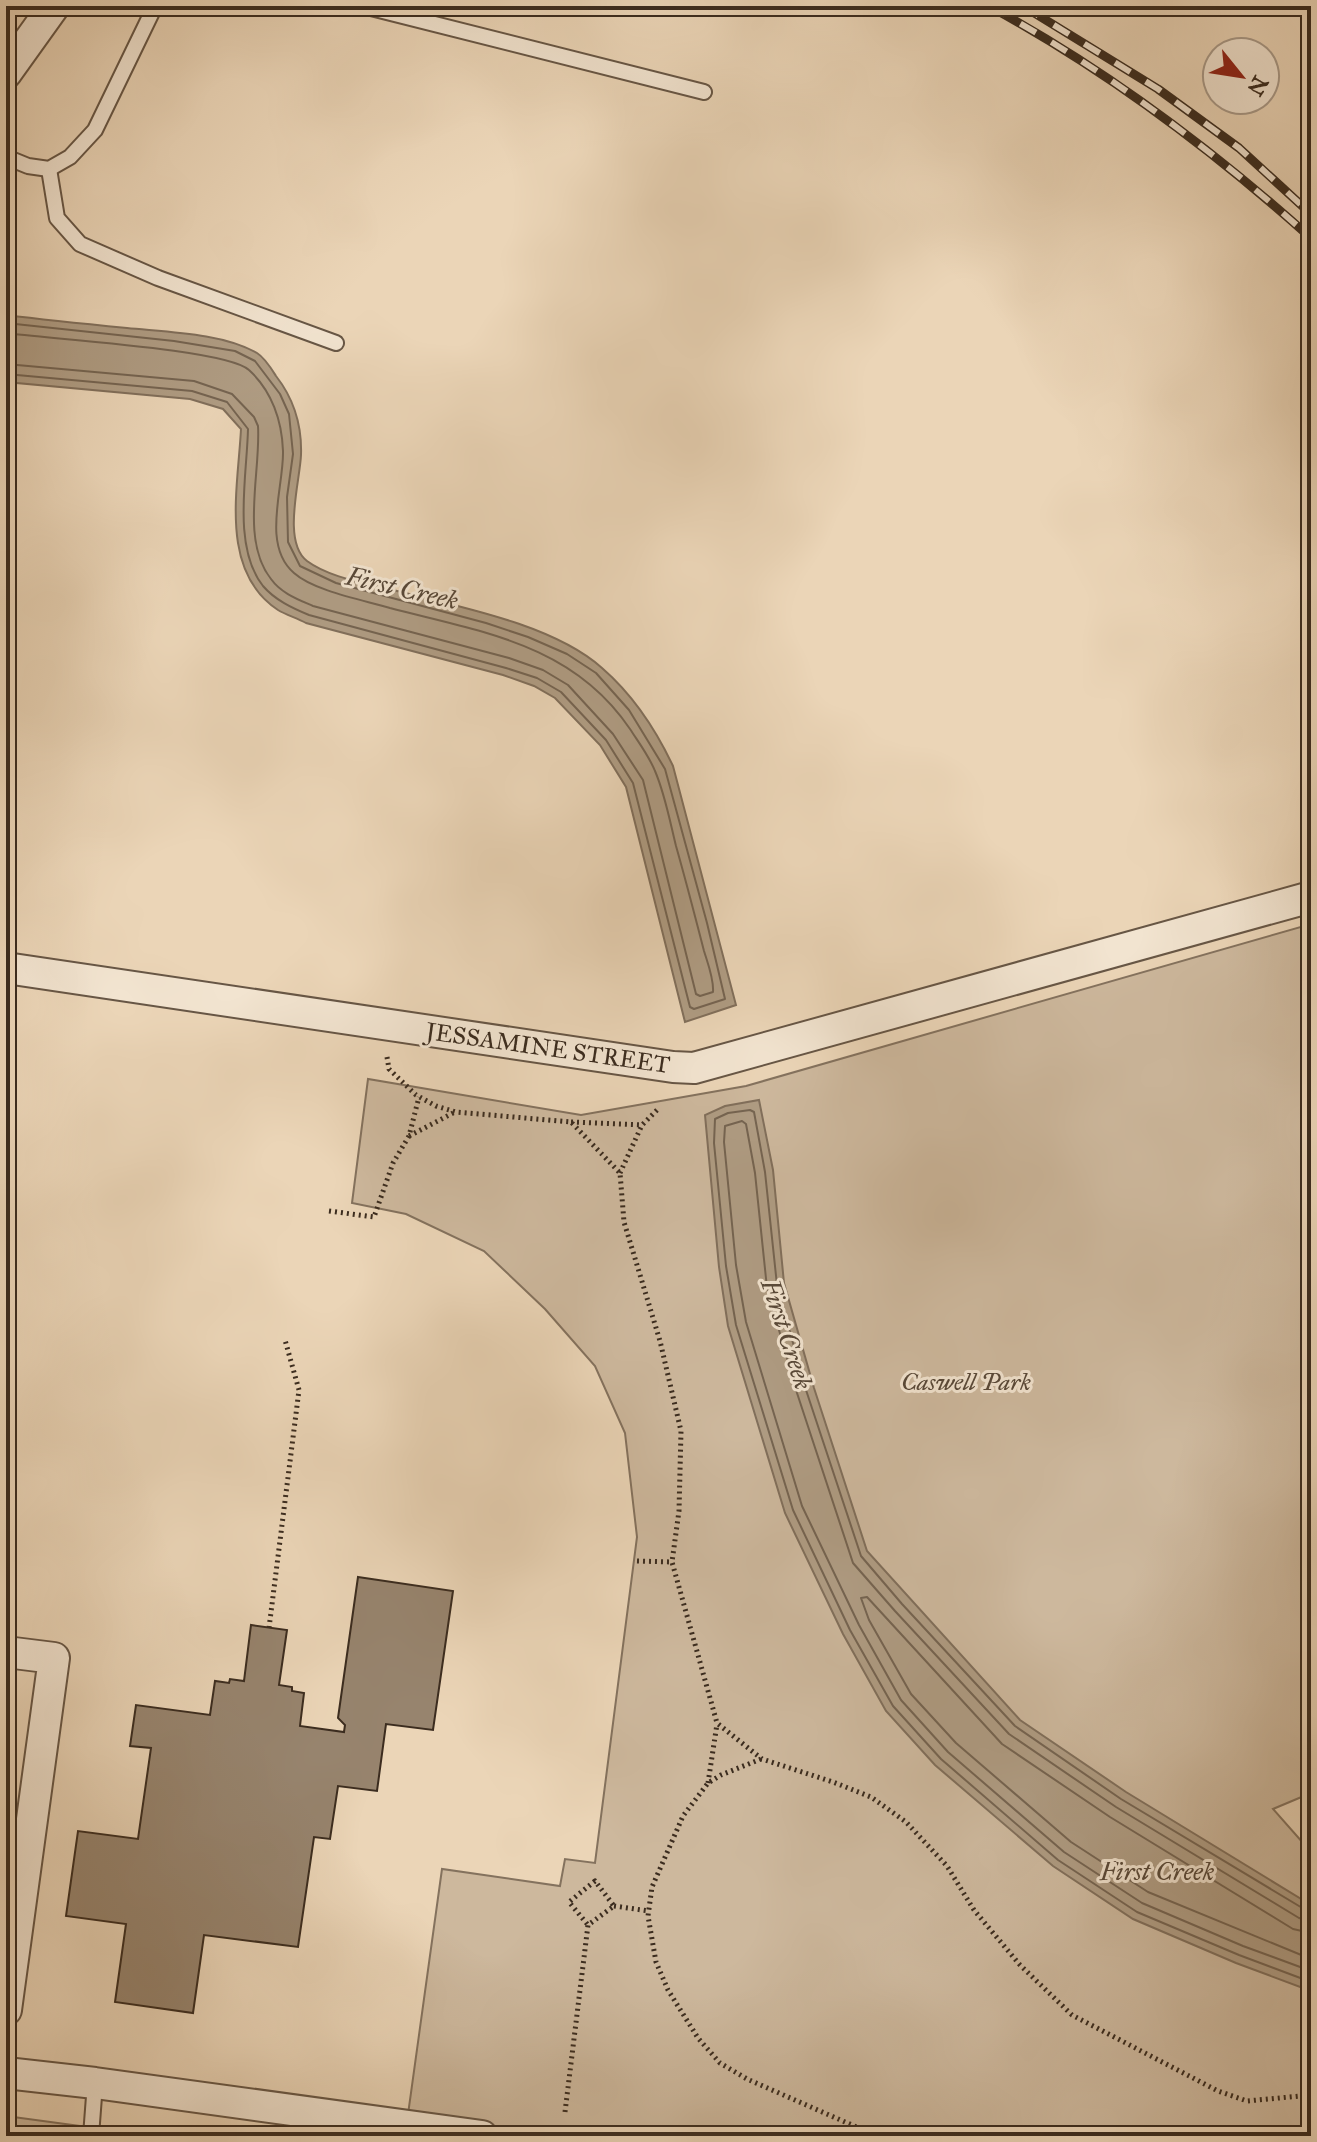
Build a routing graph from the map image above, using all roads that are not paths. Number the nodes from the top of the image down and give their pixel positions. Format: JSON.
{"nodes":[{"id":1,"x":54,"y":6,"type":"edge"},
{"id":2,"x":155,"y":6,"type":"edge"},
{"id":3,"x":363,"y":6,"type":"edge"},
{"id":4,"x":6,"y":73,"type":"edge"},
{"id":5,"x":704,"y":92,"type":"dead end"},
{"id":6,"x":6,"y":157,"type":"edge"},
{"id":7,"x":49,"y":169,"type":"junction"},
{"id":8,"x":336,"y":343,"type":"dead end"},
{"id":9,"x":1311,"y":897,"type":"edge"},
{"id":10,"x":6,"y":968,"type":"edge"},
{"id":11,"x":6,"y":1652,"type":"edge"},
{"id":12,"x":6,"y":2010,"type":"edge"},
{"id":13,"x":6,"y":2073,"type":"edge"},
{"id":14,"x":95,"y":2083,"type":"junction"},
{"id":15,"x":91,"y":2136,"type":"edge"},
{"id":16,"x":482,"y":2136,"type":"edge"}],
"edges":[{"from":1,"to":4,"type":"street"},
{"from":2,"to":7,"type":"lane"},
{"from":3,"to":5,"type":"lane"},
{"from":6,"to":7,"type":"lane"},
{"from":7,"to":8,"type":"lane"},
{"from":9,"to":10,"type":"street","name":"JESSAMINE STREET"},
{"from":11,"to":12,"type":"street"},
{"from":13,"to":14,"type":"street"},
{"from":14,"to":15,"type":"lane"},
{"from":14,"to":16,"type":"street"}]}
